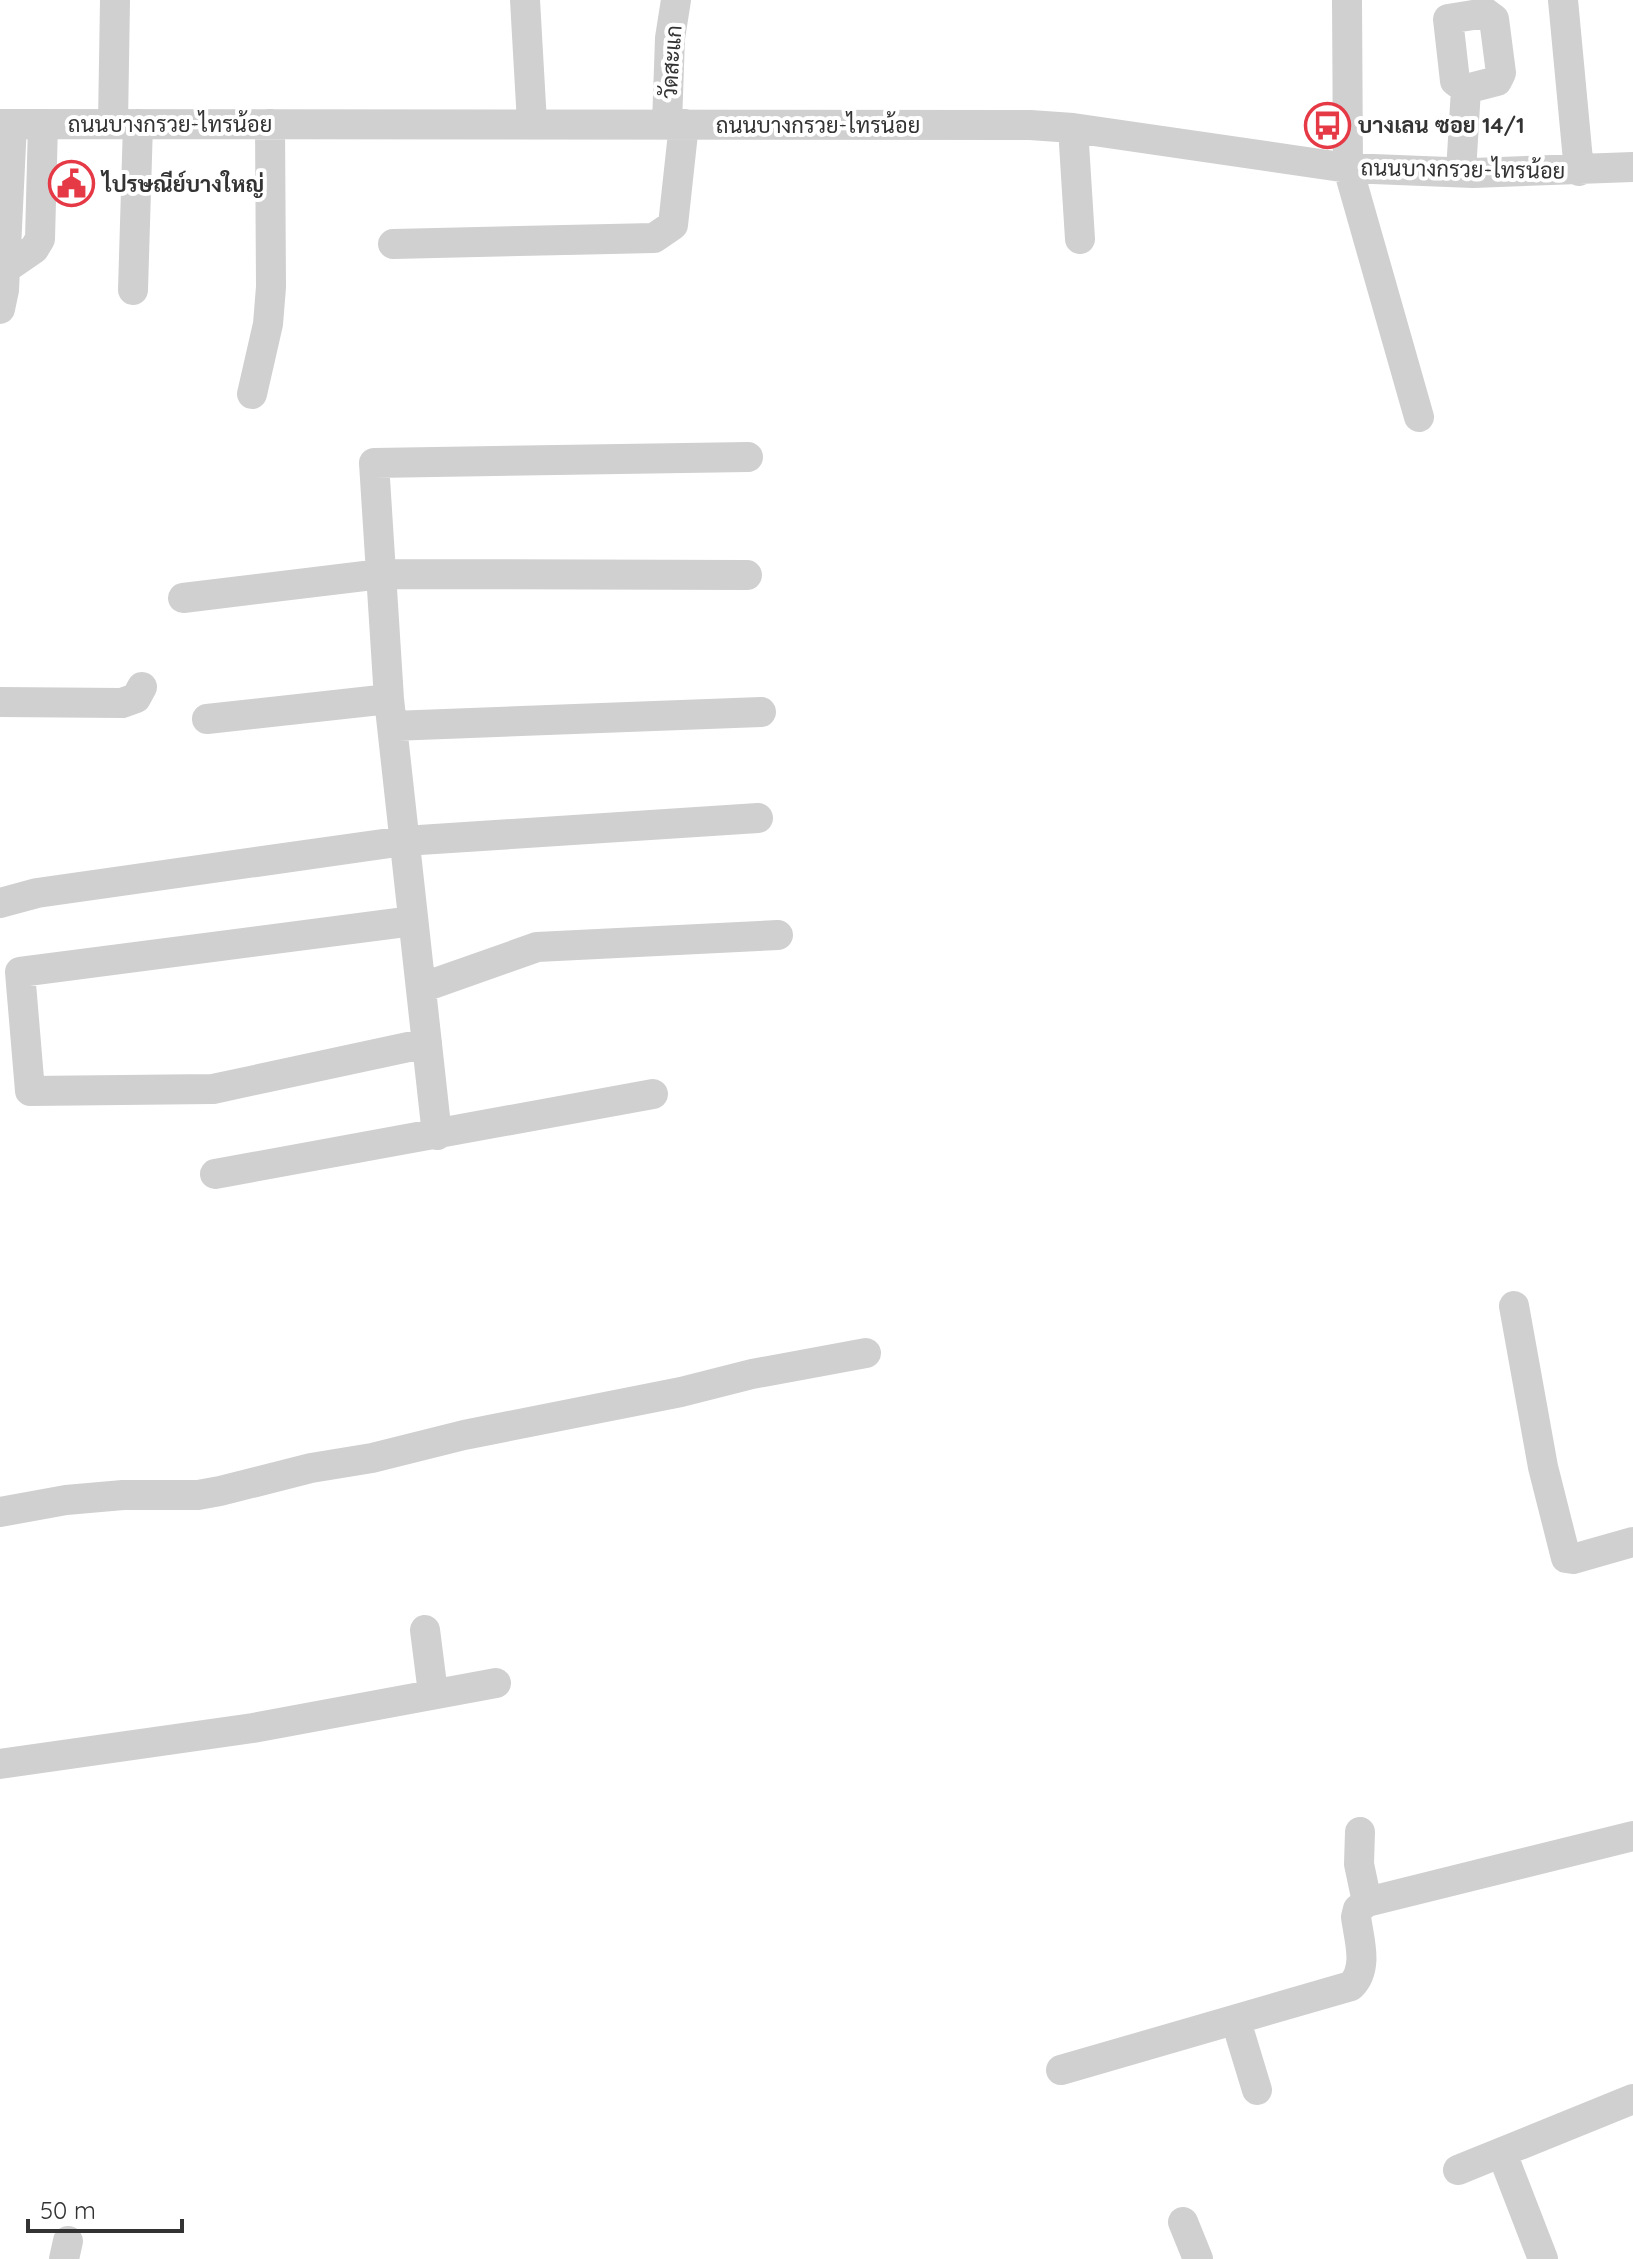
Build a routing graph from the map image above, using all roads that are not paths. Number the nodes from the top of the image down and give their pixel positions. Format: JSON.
{"nodes":[{"id":1,"x":115,"y":0,"type":"edge"},
{"id":2,"x":525,"y":0,"type":"edge"},
{"id":3,"x":676,"y":0,"type":"edge"},
{"id":4,"x":1347,"y":0,"type":"edge"},
{"id":5,"x":1563,"y":0,"type":"edge"},
{"id":6,"x":1466,"y":89,"type":"dead end"},
{"id":7,"x":532,"y":123,"type":"junction"},
{"id":8,"x":6,"y":124,"type":"edge"},
{"id":9,"x":43,"y":124,"type":"junction"},
{"id":10,"x":125,"y":124,"type":"junction"},
{"id":11,"x":270,"y":124,"type":"junction"},
{"id":12,"x":676,"y":124,"type":"junction"},
{"id":13,"x":1073,"y":128,"type":"junction"},
{"id":14,"x":1633,"y":167,"type":"edge"},
{"id":15,"x":1348,"y":168,"type":"junction"},
{"id":16,"x":1579,"y":171,"type":"junction"},
{"id":17,"x":1461,"y":172,"type":"junction"},
{"id":18,"x":1080,"y":239,"type":"dead end"},
{"id":19,"x":393,"y":244,"type":"dead end"},
{"id":20,"x":5,"y":269,"type":"junction"},
{"id":21,"x":133,"y":290,"type":"dead end"},
{"id":22,"x":0,"y":309,"type":"edge"},
{"id":23,"x":252,"y":394,"type":"dead end"},
{"id":24,"x":1419,"y":417,"type":"dead end"},
{"id":25,"x":748,"y":457,"type":"dead end"},
{"id":26,"x":381,"y":574,"type":"junction"},
{"id":27,"x":747,"y":575,"type":"dead end"},
{"id":28,"x":183,"y":598,"type":"dead end"},
{"id":29,"x":142,"y":687,"type":"dead end"},
{"id":30,"x":0,"y":702,"type":"edge"},
{"id":31,"x":391,"y":712,"type":"junction"},
{"id":32,"x":761,"y":712,"type":"dead end"},
{"id":33,"x":207,"y":719,"type":"dead end"},
{"id":34,"x":758,"y":818,"type":"dead end"},
{"id":35,"x":404,"y":841,"type":"junction"},
{"id":36,"x":0,"y":903,"type":"edge"},
{"id":37,"x":413,"y":921,"type":"junction"},
{"id":38,"x":778,"y":935,"type":"dead end"},
{"id":39,"x":421,"y":988,"type":"junction"},
{"id":40,"x":427,"y":1043,"type":"junction"},
{"id":41,"x":653,"y":1094,"type":"dead end"},
{"id":42,"x":437,"y":1135,"type":"junction"},
{"id":43,"x":215,"y":1174,"type":"dead end"},
{"id":44,"x":1514,"y":1306,"type":"dead end"},
{"id":45,"x":866,"y":1353,"type":"dead end"},
{"id":46,"x":0,"y":1512,"type":"edge"},
{"id":47,"x":1633,"y":1542,"type":"edge"},
{"id":48,"x":425,"y":1630,"type":"dead end"},
{"id":49,"x":496,"y":1683,"type":"dead end"},
{"id":50,"x":433,"y":1693,"type":"junction"},
{"id":51,"x":0,"y":1764,"type":"edge"},
{"id":52,"x":1360,"y":1832,"type":"dead end"},
{"id":53,"x":1633,"y":1836,"type":"edge"},
{"id":54,"x":1367,"y":1902,"type":"junction"},
{"id":55,"x":1236,"y":2021,"type":"junction"},
{"id":56,"x":1061,"y":2070,"type":"dead end"},
{"id":57,"x":1257,"y":2090,"type":"dead end"},
{"id":58,"x":1633,"y":2099,"type":"edge"},
{"id":59,"x":1502,"y":2153,"type":"junction"},
{"id":60,"x":1458,"y":2170,"type":"dead end"},
{"id":61,"x":1183,"y":2222,"type":"dead end"},
{"id":62,"x":1198,"y":2259,"type":"edge"},
{"id":63,"x":1543,"y":2259,"type":"edge"}],
"edges":[{"from":1,"to":10,"type":"street"},
{"from":2,"to":7,"type":"street"},
{"from":3,"to":12,"type":"street","name":"วัดสะแก"},
{"from":4,"to":15,"type":"street"},
{"from":5,"to":16,"type":"street"},
{"from":6,"to":17,"type":"street"},
{"from":7,"to":11,"type":"street","name":"ถนนบางกรวย-ไทรน้อย"},
{"from":7,"to":12,"type":"street","name":"ถนนบางกรวย-ไทรน้อย"},
{"from":8,"to":9,"type":"street","name":"ถนนบางกรวย-ไทรน้อย"},
{"from":8,"to":20,"type":"street"},
{"from":9,"to":10,"type":"street","name":"ถนนบางกรวย-ไทรน้อย"},
{"from":9,"to":20,"type":"street"},
{"from":10,"to":11,"type":"street","name":"ถนนบางกรวย-ไทรน้อย"},
{"from":10,"to":21,"type":"street"},
{"from":11,"to":23,"type":"street"},
{"from":12,"to":13,"type":"street","name":"ถนนบางกรวย-ไทรน้อย"},
{"from":12,"to":19,"type":"street","name":"วัดสะแก"},
{"from":13,"to":15,"type":"street","name":"ถนนบางกรวย-ไทรน้อย"},
{"from":13,"to":18,"type":"street"},
{"from":14,"to":16,"type":"street","name":"ถนนบางกรวย-ไทรน้อย"},
{"from":15,"to":17,"type":"street","name":"ถนนบางกรวย-ไทรน้อย"},
{"from":15,"to":24,"type":"street"},
{"from":16,"to":17,"type":"street","name":"ถนนบางกรวย-ไทรน้อย"},
{"from":20,"to":22,"type":"street"},
{"from":25,"to":26,"type":"street"},
{"from":26,"to":27,"type":"street"},
{"from":26,"to":28,"type":"street"},
{"from":26,"to":31,"type":"street"},
{"from":29,"to":30,"type":"street"},
{"from":31,"to":32,"type":"street"},
{"from":31,"to":33,"type":"street"},
{"from":31,"to":35,"type":"street"},
{"from":34,"to":35,"type":"street"},
{"from":35,"to":36,"type":"street"},
{"from":35,"to":37,"type":"street"},
{"from":37,"to":39,"type":"street"},
{"from":37,"to":40,"type":"street"},
{"from":38,"to":39,"type":"street"},
{"from":39,"to":40,"type":"street"},
{"from":40,"to":42,"type":"street"},
{"from":41,"to":42,"type":"street"},
{"from":42,"to":43,"type":"street"},
{"from":44,"to":47,"type":"street"},
{"from":45,"to":46,"type":"street"},
{"from":48,"to":50,"type":"street"},
{"from":49,"to":50,"type":"street"},
{"from":50,"to":51,"type":"street"},
{"from":52,"to":54,"type":"street"},
{"from":53,"to":54,"type":"street"},
{"from":54,"to":55,"type":"street"},
{"from":55,"to":56,"type":"street"},
{"from":55,"to":57,"type":"street"},
{"from":58,"to":59,"type":"street"},
{"from":59,"to":60,"type":"street"},
{"from":59,"to":63,"type":"street"},
{"from":61,"to":62,"type":"street"}]}
